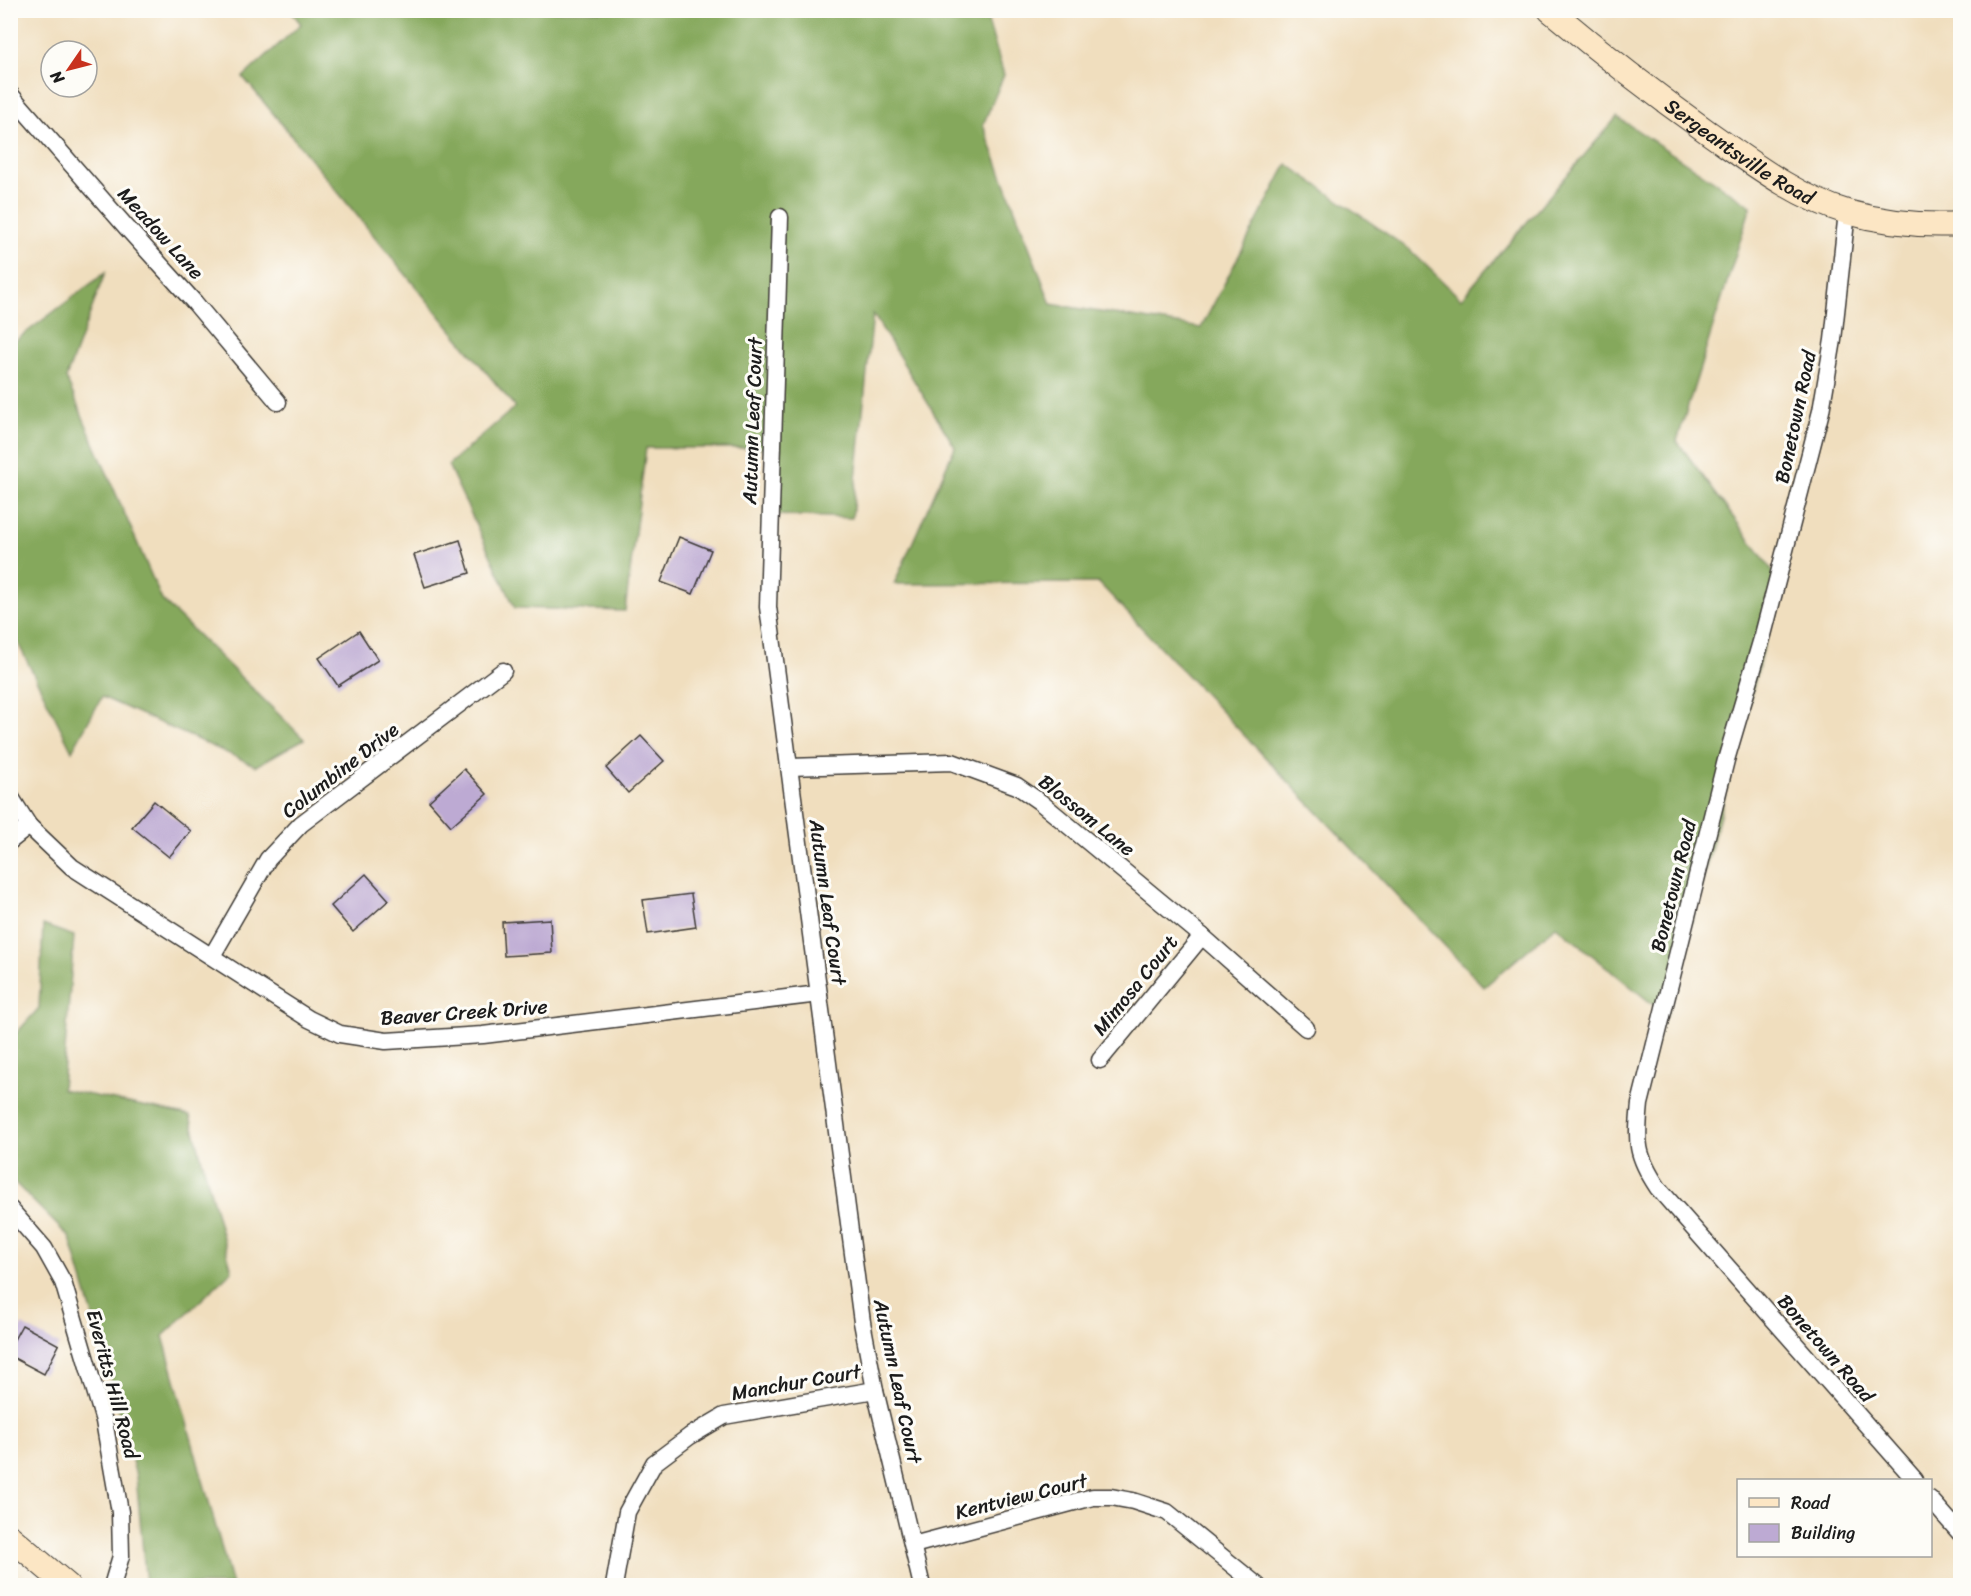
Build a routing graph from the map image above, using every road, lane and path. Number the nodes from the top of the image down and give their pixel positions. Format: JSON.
{"nodes":[{"id":1,"x":1550,"y":10,"type":"edge"},
{"id":2,"x":10,"y":94,"type":"edge"},
{"id":3,"x":1847,"y":212,"type":"junction"},
{"id":4,"x":780,"y":217,"type":"dead end"},
{"id":5,"x":1960,"y":224,"type":"edge"},
{"id":6,"x":278,"y":402,"type":"dead end"},
{"id":7,"x":503,"y":671,"type":"dead end"},
{"id":8,"x":789,"y":767,"type":"junction"},
{"id":9,"x":10,"y":796,"type":"edge"},
{"id":10,"x":29,"y":826,"type":"junction"},
{"id":11,"x":10,"y":841,"type":"edge"},
{"id":12,"x":1202,"y":936,"type":"junction"},
{"id":13,"x":212,"y":956,"type":"junction"},
{"id":14,"x":819,"y":994,"type":"junction"},
{"id":15,"x":1306,"y":1028,"type":"dead end"},
{"id":16,"x":1100,"y":1060,"type":"dead end"},
{"id":17,"x":10,"y":1209,"type":"edge"},
{"id":18,"x":875,"y":1390,"type":"junction"},
{"id":19,"x":1914,"y":1479,"type":"edge"},
{"id":20,"x":1932,"y":1501,"type":"edge"},
{"id":21,"x":1960,"y":1533,"type":"edge"},
{"id":22,"x":10,"y":1537,"type":"edge"},
{"id":23,"x":913,"y":1545,"type":"junction"},
{"id":24,"x":68,"y":1586,"type":"edge"},
{"id":25,"x":112,"y":1586,"type":"edge"},
{"id":26,"x":614,"y":1586,"type":"edge"},
{"id":27,"x":922,"y":1586,"type":"edge"},
{"id":28,"x":1258,"y":1586,"type":"edge"}],
"edges":[{"from":1,"to":3,"type":"main road","name":"Sergeantsville Road"},
{"from":2,"to":6,"type":"street","name":"Meadow Lane"},
{"from":3,"to":5,"type":"main road","name":"Sergeantsville Road"},
{"from":3,"to":19,"type":"street","name":"Bonetown Road"},
{"from":4,"to":8,"type":"street","name":"Autumn Leaf Court"},
{"from":7,"to":13,"type":"street","name":"Columbine Drive"},
{"from":8,"to":12,"type":"street","name":"Blossom Lane"},
{"from":8,"to":14,"type":"street","name":"Autumn Leaf Court"},
{"from":9,"to":10,"type":"street","name":"Beaver Creek Drive"},
{"from":10,"to":11,"type":"street"},
{"from":10,"to":13,"type":"street","name":"Beaver Creek Drive"},
{"from":12,"to":15,"type":"street","name":"Blossom Lane"},
{"from":12,"to":16,"type":"street","name":"Mimosa Court"},
{"from":13,"to":14,"type":"street","name":"Beaver Creek Drive"},
{"from":14,"to":18,"type":"street","name":"Autumn Leaf Court"},
{"from":17,"to":25,"type":"street","name":"Everitts Hill Road"},
{"from":18,"to":23,"type":"street","name":"Autumn Leaf Court"},
{"from":18,"to":26,"type":"street","name":"Manchur Court"},
{"from":20,"to":21,"type":"street"},
{"from":22,"to":24,"type":"main road"},
{"from":23,"to":27,"type":"street","name":"Autumn Leaf Court"},
{"from":23,"to":28,"type":"street","name":"Kentview Court"}]}
